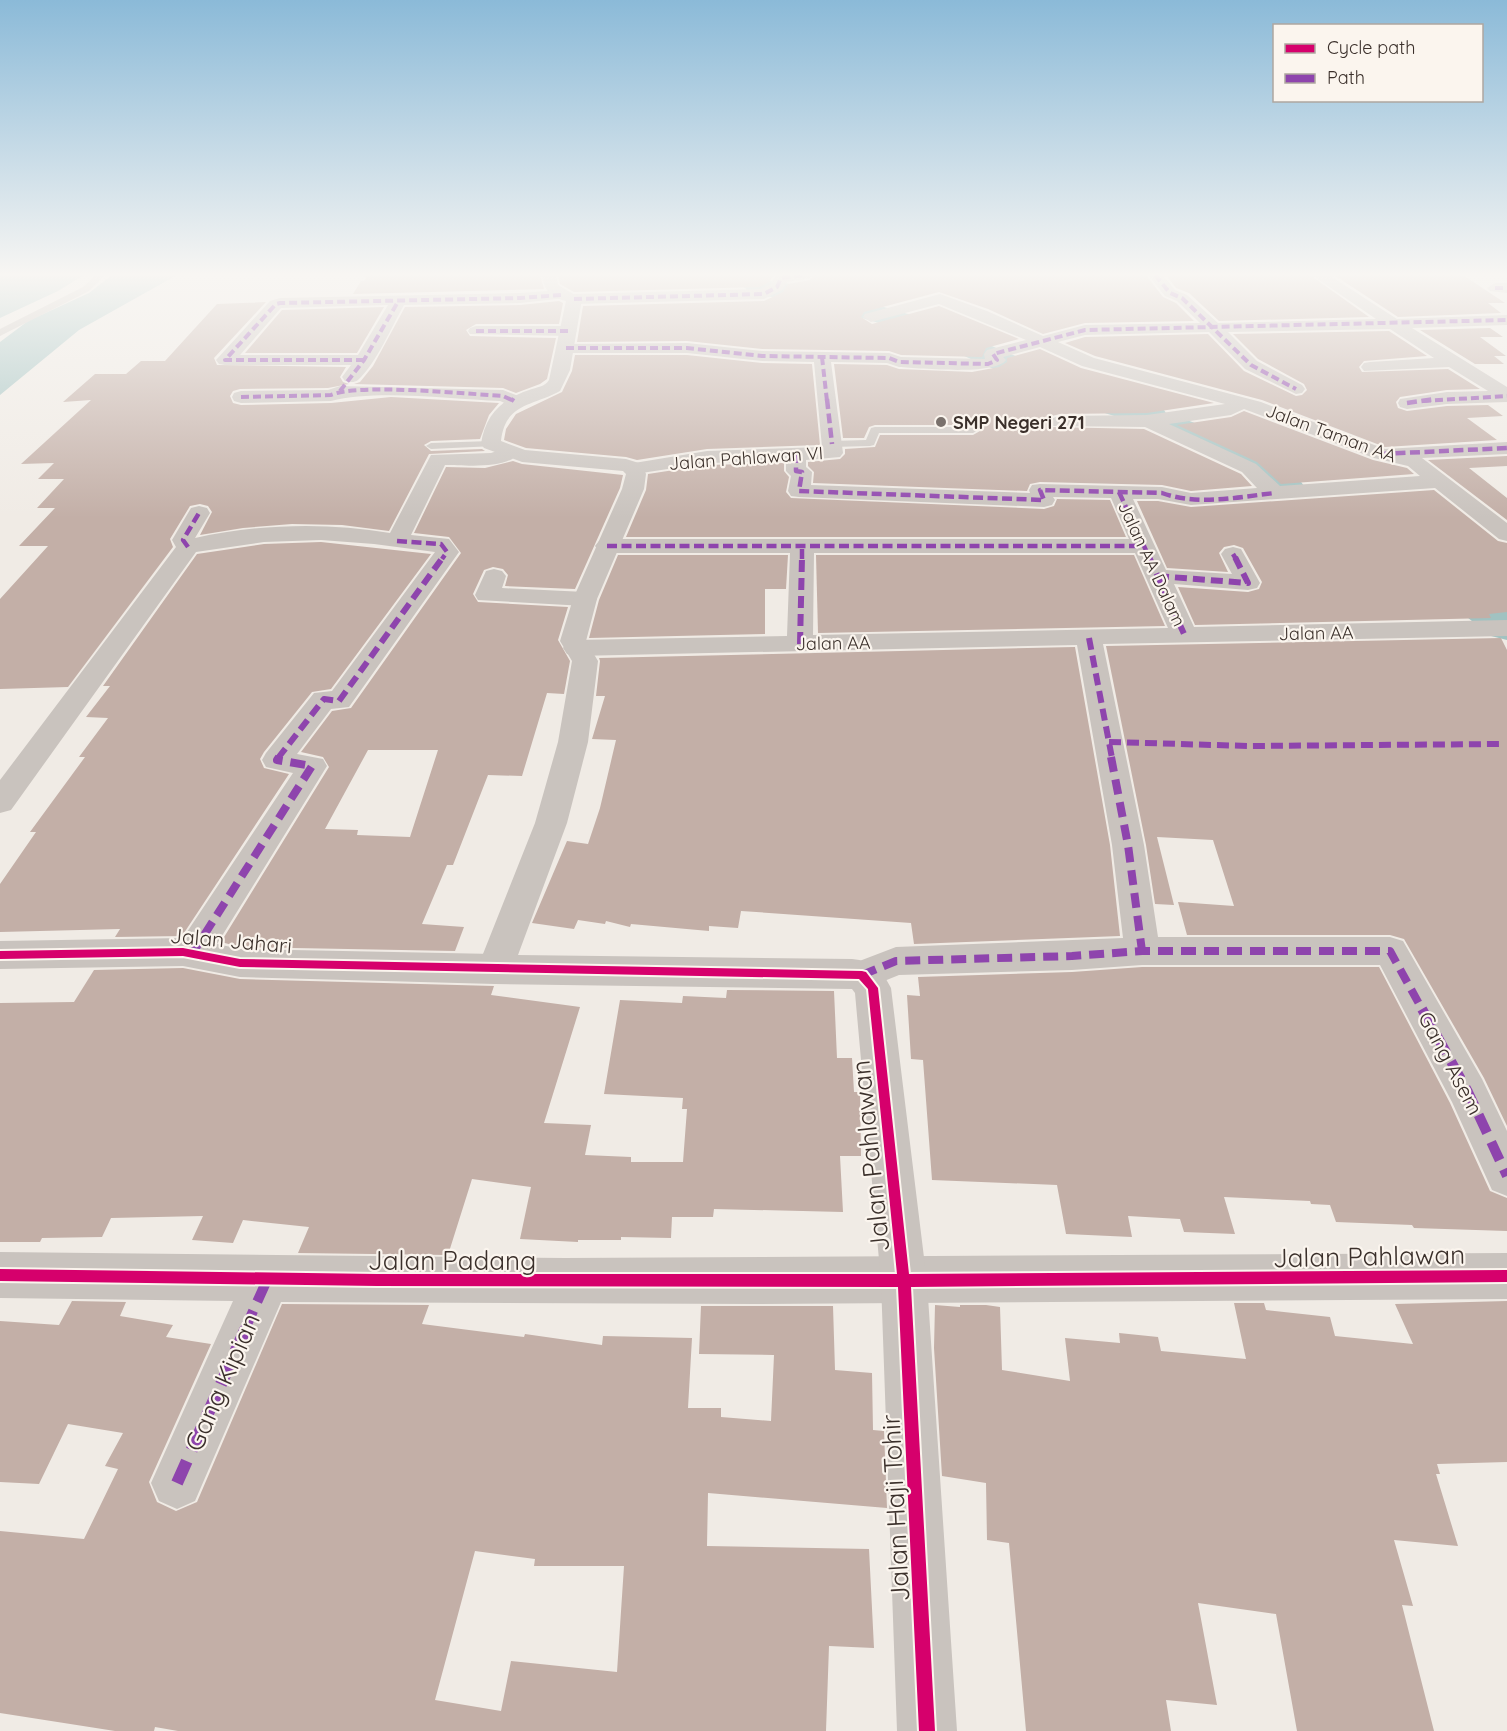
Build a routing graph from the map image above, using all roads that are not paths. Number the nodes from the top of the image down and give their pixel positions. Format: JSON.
{"nodes":[{"id":1,"x":230,"y":356,"type":"edge"},
{"id":2,"x":366,"y":356,"type":"edge"},
{"id":3,"x":563,"y":356,"type":"edge"},
{"id":4,"x":760,"y":356,"type":"edge"},
{"id":5,"x":998,"y":356,"type":"edge"},
{"id":6,"x":1075,"y":356,"type":"edge"},
{"id":7,"x":1242,"y":356,"type":"edge"},
{"id":8,"x":1443,"y":356,"type":"edge"},
{"id":9,"x":822,"y":357,"type":"junction"},
{"id":10,"x":364,"y":360,"type":"junction"},
{"id":11,"x":1452,"y":362,"type":"junction"},
{"id":12,"x":1370,"y":367,"type":"dead end"},
{"id":13,"x":1296,"y":389,"type":"dead end"},
{"id":14,"x":339,"y":391,"type":"junction"},
{"id":15,"x":1507,"y":395,"type":"edge"},
{"id":16,"x":241,"y":397,"type":"dead end"},
{"id":17,"x":514,"y":401,"type":"junction"},
{"id":18,"x":1242,"y":402,"type":"junction"},
{"id":19,"x":1407,"y":403,"type":"dead end"},
{"id":20,"x":1147,"y":421,"type":"junction"},
{"id":21,"x":1060,"y":423,"type":"dead end"},
{"id":22,"x":973,"y":430,"type":"dead end"},
{"id":23,"x":832,"y":444,"type":"junction"},
{"id":24,"x":431,"y":446,"type":"dead end"},
{"id":25,"x":500,"y":448,"type":"junction"},
{"id":26,"x":1507,"y":448,"type":"edge"},
{"id":27,"x":796,"y":453,"type":"junction"},
{"id":28,"x":1381,"y":454,"type":"junction"},
{"id":29,"x":635,"y":468,"type":"junction"},
{"id":30,"x":1439,"y":481,"type":"junction"},
{"id":31,"x":1119,"y":492,"type":"junction"},
{"id":32,"x":1275,"y":493,"type":"junction"},
{"id":33,"x":199,"y":513,"type":"dead end"},
{"id":34,"x":1507,"y":534,"type":"edge"},
{"id":35,"x":397,"y":541,"type":"junction"},
{"id":36,"x":607,"y":546,"type":"junction"},
{"id":37,"x":802,"y":546,"type":"junction"},
{"id":38,"x":1143,"y":546,"type":"junction"},
{"id":39,"x":188,"y":547,"type":"junction"},
{"id":40,"x":1233,"y":554,"type":"dead end"},
{"id":41,"x":495,"y":576,"type":"dead end"},
{"id":42,"x":1157,"y":576,"type":"junction"},
{"id":43,"x":585,"y":599,"type":"junction"},
{"id":44,"x":1497,"y":628,"type":"edge"},
{"id":45,"x":1185,"y":636,"type":"junction"},
{"id":46,"x":1089,"y":638,"type":"junction"},
{"id":47,"x":800,"y":644,"type":"junction"},
{"id":48,"x":576,"y":648,"type":"junction"},
{"id":49,"x":0,"y":802,"type":"edge"},
{"id":50,"x":1142,"y":951,"type":"junction"},
{"id":51,"x":192,"y":954,"type":"junction"},
{"id":52,"x":0,"y":955,"type":"edge"},
{"id":53,"x":495,"y":969,"type":"junction"},
{"id":54,"x":862,"y":975,"type":"junction"},
{"id":55,"x":1507,"y":1176,"type":"edge"},
{"id":56,"x":0,"y":1275,"type":"edge"},
{"id":57,"x":1507,"y":1276,"type":"edge"},
{"id":58,"x":267,"y":1280,"type":"junction"},
{"id":59,"x":904,"y":1282,"type":"junction"},
{"id":60,"x":177,"y":1483,"type":"dead end"},
{"id":61,"x":927,"y":1731,"type":"edge"}],
"edges":[{"from":1,"to":10,"type":"street"},
{"from":2,"to":10,"type":"street"},
{"from":3,"to":17,"type":"street"},
{"from":4,"to":9,"type":"street"},
{"from":5,"to":9,"type":"street"},
{"from":6,"to":18,"type":"street","name":"Jalan Taman AA"},
{"from":7,"to":13,"type":"street"},
{"from":8,"to":11,"type":"street"},
{"from":9,"to":23,"type":"street","name":"Jalan Pahlawan VI"},
{"from":10,"to":14,"type":"street"},
{"from":11,"to":12,"type":"street"},
{"from":11,"to":15,"type":"street"},
{"from":14,"to":16,"type":"street"},
{"from":14,"to":17,"type":"street"},
{"from":15,"to":19,"type":"street"},
{"from":17,"to":25,"type":"street"},
{"from":18,"to":20,"type":"street"},
{"from":18,"to":28,"type":"street","name":"Jalan Taman AA"},
{"from":20,"to":21,"type":"street"},
{"from":20,"to":32,"type":"street"},
{"from":22,"to":23,"type":"lane"},
{"from":23,"to":27,"type":"street","name":"Jalan Pahlawan VI"},
{"from":24,"to":25,"type":"lane"},
{"from":25,"to":29,"type":"street"},
{"from":25,"to":35,"type":"street"},
{"from":26,"to":28,"type":"street"},
{"from":27,"to":29,"type":"street","name":"Jalan Pahlawan VI"},
{"from":27,"to":31,"type":"street"},
{"from":28,"to":30,"type":"street","name":"Jalan Taman AA"},
{"from":29,"to":36,"type":"street"},
{"from":30,"to":32,"type":"street"},
{"from":30,"to":34,"type":"street","name":"Jalan Taman AA"},
{"from":31,"to":32,"type":"street"},
{"from":31,"to":38,"type":"street","name":"Jalan AA Dalam"},
{"from":33,"to":39,"type":"street"},
{"from":35,"to":39,"type":"street","name":"Jalan Jahari"},
{"from":35,"to":51,"type":"street","name":"Jalan Jahari"},
{"from":36,"to":37,"type":"street"},
{"from":36,"to":43,"type":"street"},
{"from":37,"to":38,"type":"street"},
{"from":37,"to":47,"type":"street"},
{"from":38,"to":42,"type":"street","name":"Jalan AA Dalam"},
{"from":39,"to":49,"type":"street"},
{"from":40,"to":42,"type":"street"},
{"from":41,"to":43,"type":"street"},
{"from":42,"to":45,"type":"street","name":"Jalan AA Dalam"},
{"from":43,"to":48,"type":"street"},
{"from":44,"to":45,"type":"street","name":"Jalan AA"},
{"from":45,"to":46,"type":"street","name":"Jalan AA"},
{"from":46,"to":47,"type":"street","name":"Jalan AA"},
{"from":46,"to":50,"type":"street"},
{"from":47,"to":48,"type":"street","name":"Jalan AA"},
{"from":48,"to":53,"type":"street"},
{"from":50,"to":54,"type":"street"},
{"from":50,"to":55,"type":"street","name":"Gang Asem"},
{"from":51,"to":52,"type":"street","name":"Jalan Jahari"},
{"from":51,"to":53,"type":"street","name":"Jalan Jahari"},
{"from":53,"to":54,"type":"street"},
{"from":54,"to":59,"type":"street","name":"Jalan Pahlawan"},
{"from":56,"to":58,"type":"street","name":"Jalan Padang"},
{"from":57,"to":59,"type":"street","name":"Jalan Pahlawan"},
{"from":58,"to":59,"type":"street","name":"Jalan Padang"},
{"from":58,"to":60,"type":"street","name":"Gang Kipian"},
{"from":59,"to":61,"type":"street","name":"Jalan Haji Tohir"}]}
